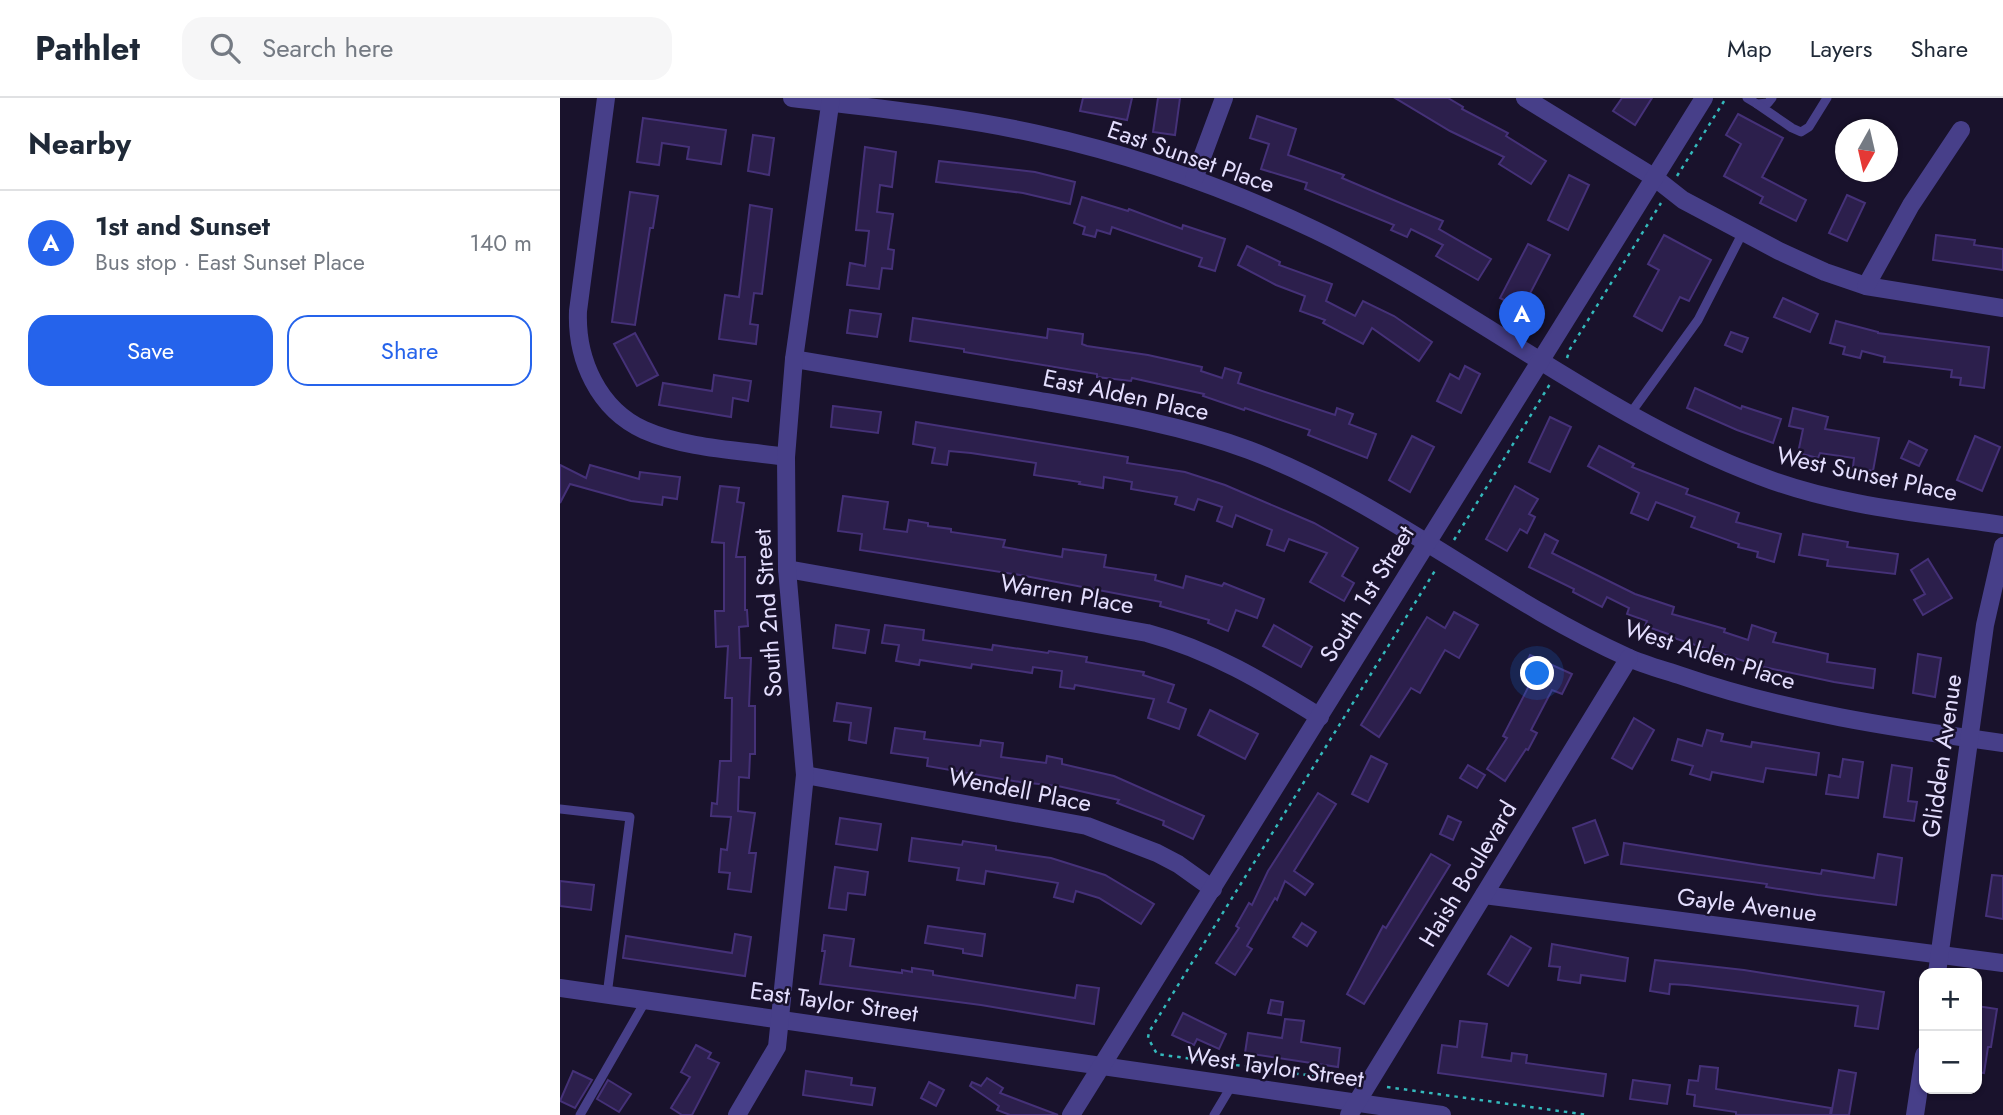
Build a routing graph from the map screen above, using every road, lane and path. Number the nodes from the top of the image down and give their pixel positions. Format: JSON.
{"nodes":[{"id":1,"x":606,"y":98,"type":"edge"},
{"id":2,"x":792,"y":98,"type":"edge"},
{"id":3,"x":1224,"y":98,"type":"edge"},
{"id":4,"x":1525,"y":98,"type":"edge"},
{"id":5,"x":1704,"y":98,"type":"edge"},
{"id":6,"x":1726,"y":98,"type":"edge"},
{"id":7,"x":1747,"y":98,"type":"edge"},
{"id":8,"x":1772,"y":98,"type":"edge"},
{"id":9,"x":1827,"y":98,"type":"edge"},
{"id":10,"x":831,"y":100,"type":"edge"},
{"id":11,"x":1757,"y":104,"type":"junction"},
{"id":12,"x":1961,"y":130,"type":"dead end"},
{"id":13,"x":1194,"y":179,"type":"junction"},
{"id":14,"x":1662,"y":184,"type":"junction"},
{"id":15,"x":1743,"y":232,"type":"junction"},
{"id":16,"x":1866,"y":286,"type":"junction"},
{"id":17,"x":2003,"y":308,"type":"edge"},
{"id":18,"x":794,"y":359,"type":"junction"},
{"id":19,"x":1540,"y":360,"type":"junction"},
{"id":20,"x":1557,"y":371,"type":"junction"},
{"id":21,"x":1630,"y":414,"type":"junction"},
{"id":22,"x":786,"y":457,"type":"junction"},
{"id":23,"x":2003,"y":525,"type":"edge"},
{"id":24,"x":1427,"y":542,"type":"junction"},
{"id":25,"x":2003,"y":546,"type":"edge"},
{"id":26,"x":1447,"y":555,"type":"junction"},
{"id":27,"x":787,"y":569,"type":"junction"},
{"id":28,"x":1629,"y":659,"type":"junction"},
{"id":29,"x":1320,"y":717,"type":"junction"},
{"id":30,"x":1969,"y":738,"type":"junction"},
{"id":31,"x":2003,"y":743,"type":"edge"},
{"id":32,"x":805,"y":775,"type":"junction"},
{"id":33,"x":560,"y":809,"type":"edge"},
{"id":34,"x":1213,"y":890,"type":"junction"},
{"id":35,"x":1485,"y":895,"type":"junction"},
{"id":36,"x":1940,"y":955,"type":"junction"},
{"id":37,"x":2003,"y":964,"type":"edge"},
{"id":38,"x":1938,"y":968,"type":"edge"},
{"id":39,"x":560,"y":988,"type":"edge"},
{"id":40,"x":607,"y":995,"type":"junction"},
{"id":41,"x":646,"y":1000,"type":"junction"},
{"id":42,"x":779,"y":1020,"type":"junction"},
{"id":43,"x":1101,"y":1067,"type":"junction"},
{"id":44,"x":1367,"y":1084,"type":"junction"},
{"id":45,"x":1232,"y":1085,"type":"junction"},
{"id":46,"x":1919,"y":1088,"type":"edge"},
{"id":47,"x":1353,"y":1109,"type":"edge"},
{"id":48,"x":580,"y":1115,"type":"edge"},
{"id":49,"x":737,"y":1115,"type":"edge"},
{"id":50,"x":1071,"y":1115,"type":"edge"},
{"id":51,"x":1214,"y":1115,"type":"edge"},
{"id":52,"x":1442,"y":1115,"type":"edge"},
{"id":53,"x":1588,"y":1115,"type":"edge"},
{"id":54,"x":1915,"y":1115,"type":"edge"}],
"edges":[{"from":1,"to":22,"type":"street"},
{"from":2,"to":10,"type":"street","name":"East Sunset Place"},
{"from":3,"to":13,"type":"street"},
{"from":4,"to":14,"type":"street"},
{"from":5,"to":14,"type":"street","name":"South 1st Street"},
{"from":6,"to":14,"type":"path"},
{"from":7,"to":11,"type":"lane"},
{"from":8,"to":11,"type":"lane"},
{"from":9,"to":11,"type":"lane"},
{"from":10,"to":13,"type":"street","name":"East Sunset Place"},
{"from":10,"to":18,"type":"street","name":"South 2nd Street"},
{"from":12,"to":16,"type":"street"},
{"from":13,"to":19,"type":"street","name":"East Sunset Place"},
{"from":14,"to":15,"type":"street"},
{"from":14,"to":19,"type":"street","name":"South 1st Street"},
{"from":14,"to":20,"type":"path"},
{"from":15,"to":16,"type":"street"},
{"from":15,"to":21,"type":"lane"},
{"from":16,"to":17,"type":"street"},
{"from":18,"to":22,"type":"street","name":"South 2nd Street"},
{"from":18,"to":24,"type":"street","name":"East Alden Place"},
{"from":19,"to":20,"type":"street","name":"West Sunset Place"},
{"from":19,"to":24,"type":"street","name":"South 1st Street"},
{"from":20,"to":21,"type":"street","name":"West Sunset Place"},
{"from":20,"to":26,"type":"path"},
{"from":21,"to":23,"type":"street","name":"West Sunset Place"},
{"from":22,"to":27,"type":"street","name":"South 2nd Street"},
{"from":24,"to":26,"type":"street","name":"West Alden Place"},
{"from":24,"to":29,"type":"street","name":"South 1st Street"},
{"from":25,"to":30,"type":"street","name":"Glidden Avenue"},
{"from":26,"to":28,"type":"street","name":"West Alden Place"},
{"from":26,"to":44,"type":"path"},
{"from":27,"to":29,"type":"street","name":"Warren Place"},
{"from":27,"to":32,"type":"street","name":"South 2nd Street"},
{"from":28,"to":30,"type":"street","name":"West Alden Place"},
{"from":28,"to":35,"type":"street","name":"Haish Boulevard"},
{"from":29,"to":34,"type":"street","name":"South 1st Street"},
{"from":30,"to":31,"type":"street","name":"West Alden Place"},
{"from":30,"to":36,"type":"street","name":"Glidden Avenue"},
{"from":32,"to":34,"type":"street","name":"Wendell Place"},
{"from":32,"to":42,"type":"street","name":"South 2nd Street"},
{"from":33,"to":40,"type":"lane"},
{"from":34,"to":43,"type":"street","name":"South 1st Street"},
{"from":35,"to":36,"type":"street","name":"Gayle Avenue"},
{"from":35,"to":44,"type":"street","name":"Haish Boulevard"},
{"from":36,"to":37,"type":"street","name":"Gayle Avenue"},
{"from":36,"to":38,"type":"street","name":"Glidden Avenue"},
{"from":39,"to":40,"type":"street","name":"East Taylor Street"},
{"from":40,"to":41,"type":"street","name":"East Taylor Street"},
{"from":41,"to":42,"type":"street","name":"East Taylor Street"},
{"from":41,"to":48,"type":"lane"},
{"from":42,"to":43,"type":"street","name":"East Taylor Street"},
{"from":42,"to":49,"type":"street","name":"South 2nd Street"},
{"from":43,"to":45,"type":"street","name":"West Taylor Street"},
{"from":43,"to":50,"type":"street","name":"South 1st Street"},
{"from":44,"to":47,"type":"street","name":"Haish Boulevard"},
{"from":44,"to":53,"type":"path"},
{"from":45,"to":47,"type":"street","name":"West Taylor Street"},
{"from":45,"to":51,"type":"lane"},
{"from":46,"to":54,"type":"street"},
{"from":47,"to":52,"type":"street","name":"West Taylor Street"}]}
